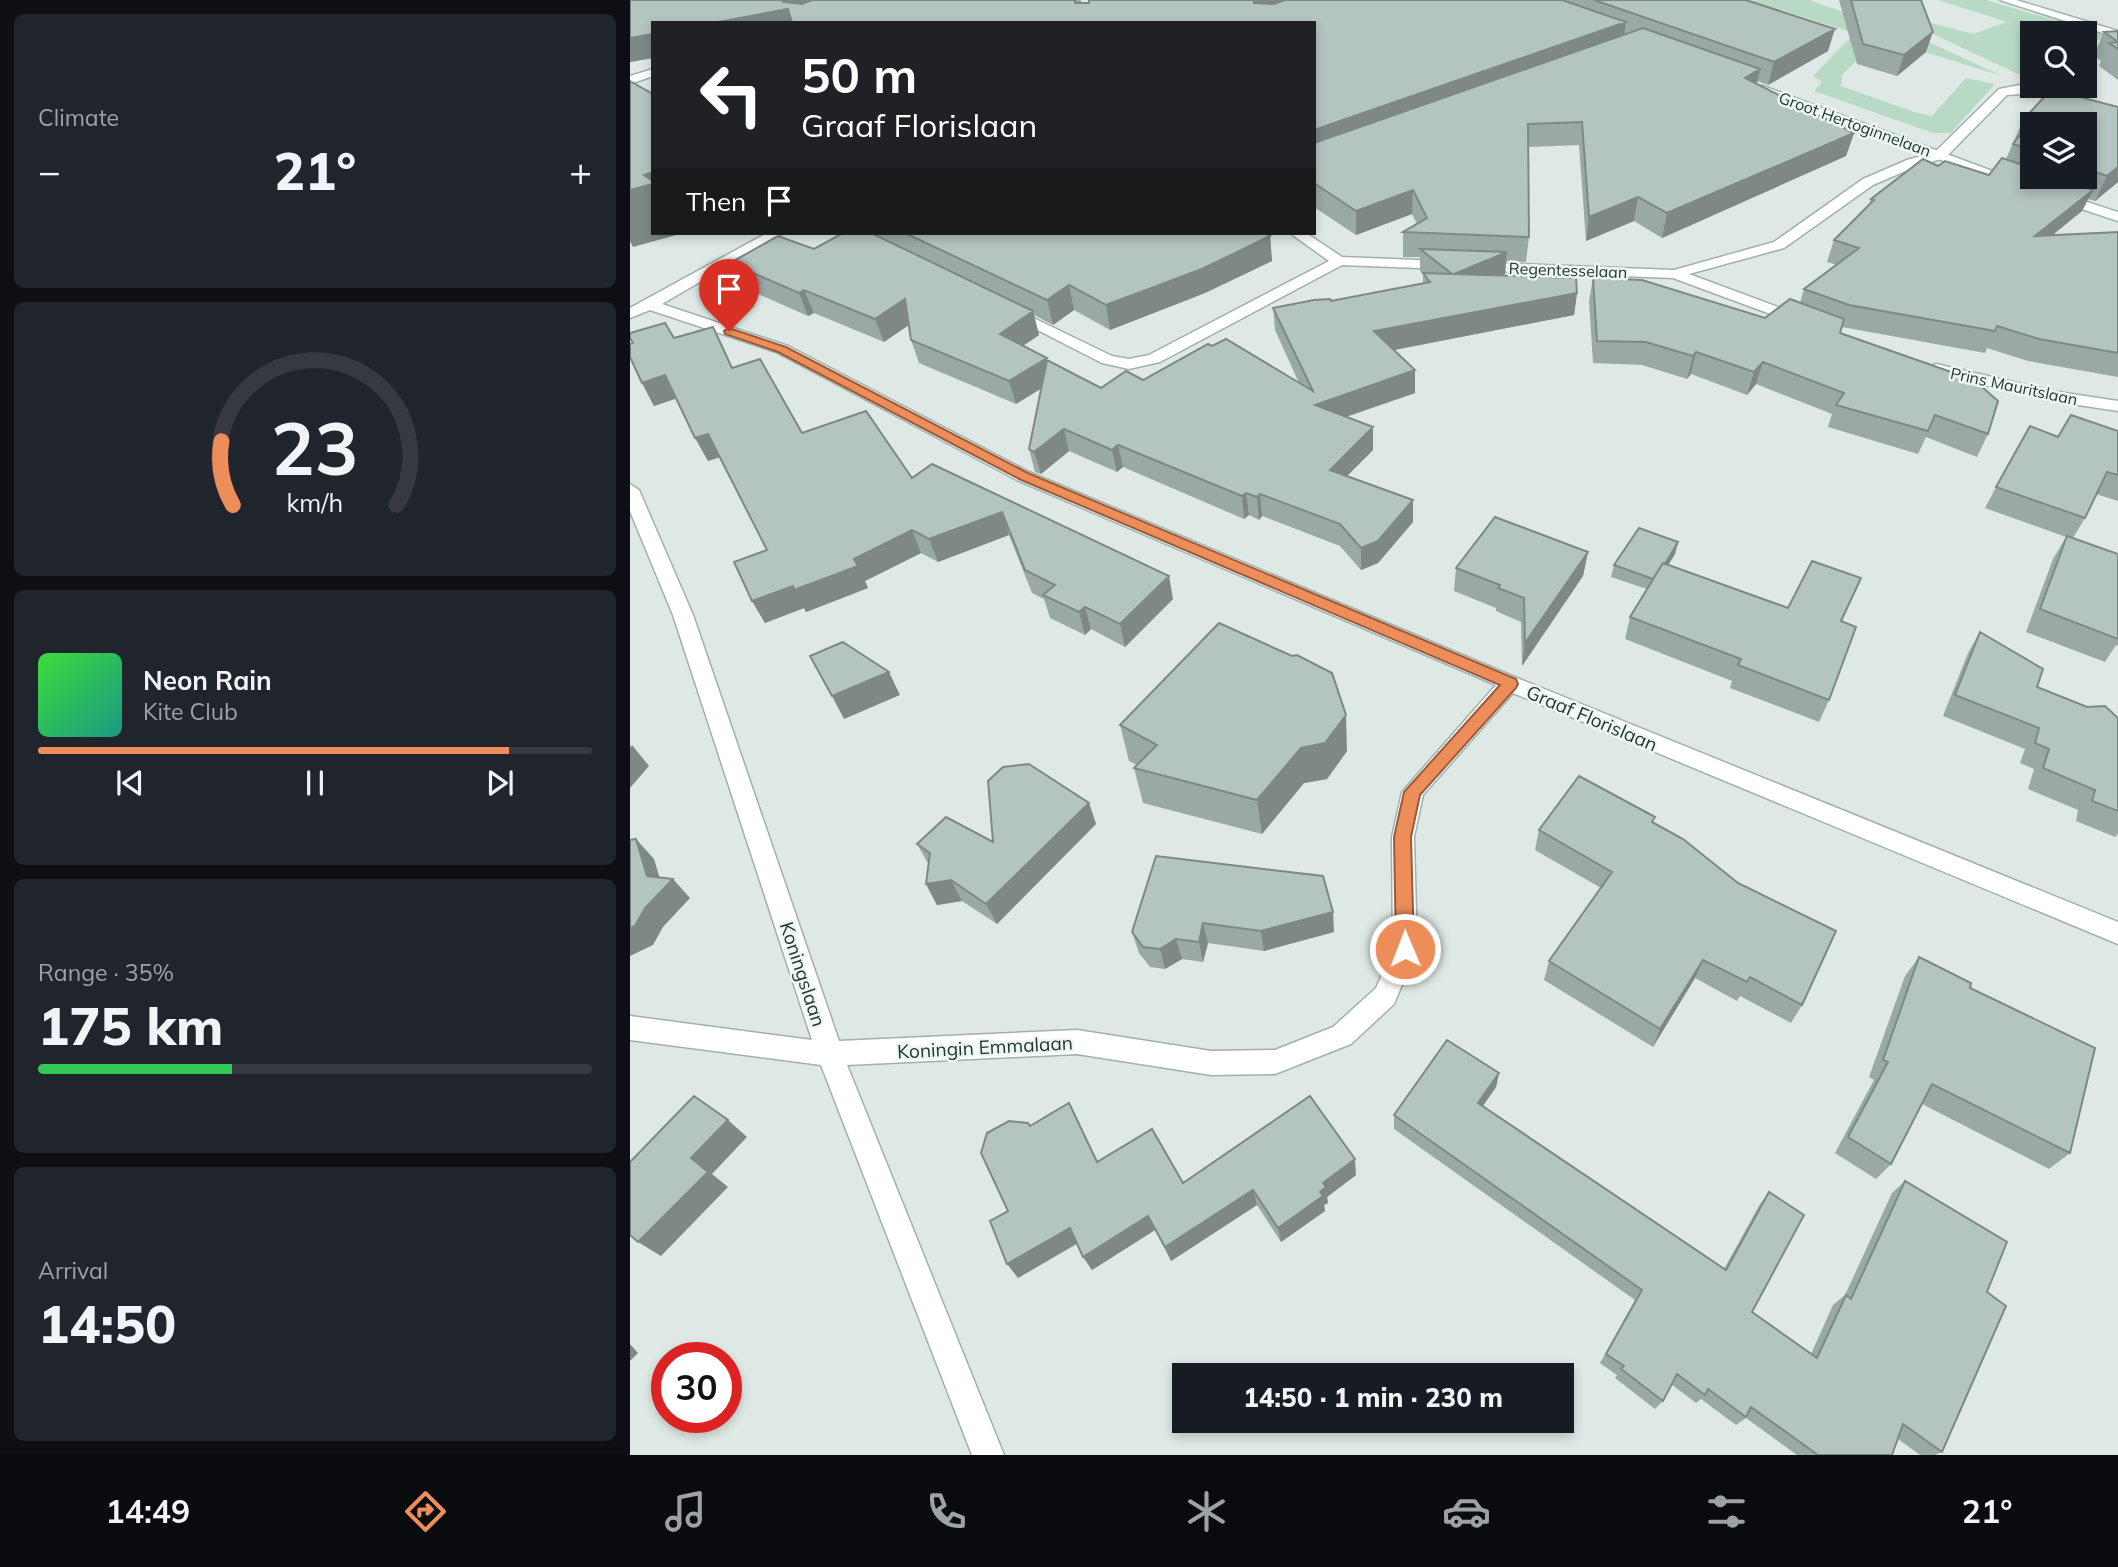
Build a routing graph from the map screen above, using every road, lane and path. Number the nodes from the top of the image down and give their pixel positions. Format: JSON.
{"nodes":[{"id":1,"x":2005,"y":0,"type":"edge"},
{"id":2,"x":2118,"y":34,"type":"edge"},
{"id":3,"x":651,"y":73,"type":"edge"},
{"id":4,"x":630,"y":79,"type":"edge"},
{"id":5,"x":1744,"y":83,"type":"edge"},
{"id":6,"x":2118,"y":115,"type":"edge"},
{"id":7,"x":1940,"y":155,"type":"junction"},
{"id":8,"x":2118,"y":217,"type":"edge"},
{"id":9,"x":773,"y":235,"type":"edge"},
{"id":10,"x":1300,"y":235,"type":"edge"},
{"id":11,"x":1339,"y":261,"type":"junction"},
{"id":12,"x":1674,"y":274,"type":"junction"},
{"id":13,"x":650,"y":304,"type":"junction"},
{"id":14,"x":998,"y":306,"type":"edge"},
{"id":15,"x":630,"y":313,"type":"edge"},
{"id":16,"x":1811,"y":325,"type":"edge"},
{"id":17,"x":1914,"y":361,"type":"edge"},
{"id":18,"x":2118,"y":406,"type":"edge"},
{"id":19,"x":630,"y":490,"type":"edge"},
{"id":20,"x":1510,"y":684,"type":"junction"},
{"id":21,"x":2118,"y":933,"type":"edge"},
{"id":22,"x":630,"y":1028,"type":"edge"},
{"id":23,"x":830,"y":1054,"type":"junction"},
{"id":24,"x":988,"y":1455,"type":"edge"}],
"edges":[{"from":1,"to":2,"type":"street"},
{"from":3,"to":4,"type":"street"},
{"from":5,"to":7,"type":"street","name":"Groot Hertoginnelaan"},
{"from":6,"to":7,"type":"street","name":"Regentesselaan"},
{"from":7,"to":8,"type":"street","name":"Groot Hertoginnelaan"},
{"from":7,"to":12,"type":"street","name":"Regentesselaan"},
{"from":9,"to":13,"type":"street"},
{"from":10,"to":11,"type":"street"},
{"from":11,"to":12,"type":"street","name":"Regentesselaan"},
{"from":11,"to":14,"type":"street"},
{"from":12,"to":16,"type":"street"},
{"from":13,"to":15,"type":"street"},
{"from":13,"to":20,"type":"street","name":"Graaf Florislaan"},
{"from":17,"to":18,"type":"street","name":"Prins Mauritslaan"},
{"from":19,"to":23,"type":"street","name":"Koningslaan"},
{"from":20,"to":21,"type":"street","name":"Graaf Florislaan"},
{"from":20,"to":23,"type":"street","name":"Koningin Emmalaan"},
{"from":22,"to":23,"type":"street","name":"Koningin Emmalaan"},
{"from":23,"to":24,"type":"street","name":"Koningslaan"}]}
